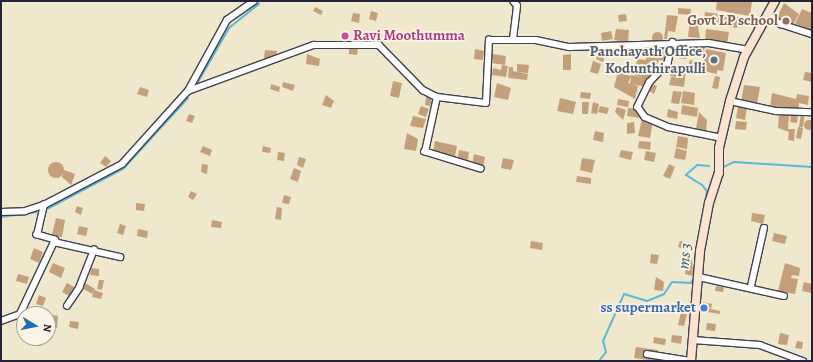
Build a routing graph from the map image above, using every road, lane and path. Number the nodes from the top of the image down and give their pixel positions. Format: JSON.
{"nodes":[{"id":1,"x":254,"y":1,"type":"edge"},
{"id":2,"x":513,"y":1,"type":"edge"},
{"id":3,"x":775,"y":1,"type":"edge"},
{"id":4,"x":767,"y":15,"type":"junction"},
{"id":5,"x":812,"y":34,"type":"edge"},
{"id":6,"x":513,"y":39,"type":"junction"},
{"id":7,"x":673,"y":42,"type":"junction"},
{"id":8,"x":748,"y":50,"type":"junction"},
{"id":9,"x":188,"y":91,"type":"junction"},
{"id":10,"x":437,"y":97,"type":"junction"},
{"id":11,"x":730,"y":101,"type":"junction"},
{"id":12,"x":812,"y":112,"type":"edge"},
{"id":13,"x":722,"y":138,"type":"junction"},
{"id":14,"x":481,"y":169,"type":"dead end"},
{"id":15,"x":44,"y":205,"type":"junction"},
{"id":16,"x":1,"y":212,"type":"edge"},
{"id":17,"x":764,"y":228,"type":"dead end"},
{"id":18,"x":54,"y":242,"type":"junction"},
{"id":19,"x":94,"y":250,"type":"junction"},
{"id":20,"x":120,"y":257,"type":"dead end"},
{"id":21,"x":699,"y":277,"type":"junction"},
{"id":22,"x":751,"y":286,"type":"junction"},
{"id":23,"x":784,"y":296,"type":"dead end"},
{"id":24,"x":67,"y":306,"type":"dead end"},
{"id":25,"x":1,"y":321,"type":"edge"},
{"id":26,"x":693,"y":340,"type":"junction"},
{"id":27,"x":647,"y":354,"type":"dead end"},
{"id":28,"x":691,"y":361,"type":"edge"},
{"id":29,"x":803,"y":361,"type":"edge"}],
"edges":[{"from":1,"to":9,"type":"street"},
{"from":2,"to":6,"type":"street"},
{"from":3,"to":4,"type":"main road"},
{"from":4,"to":5,"type":"street"},
{"from":4,"to":8,"type":"main road"},
{"from":6,"to":7,"type":"street"},
{"from":6,"to":10,"type":"street"},
{"from":7,"to":8,"type":"street"},
{"from":7,"to":13,"type":"street"},
{"from":8,"to":11,"type":"main road"},
{"from":9,"to":10,"type":"street"},
{"from":9,"to":15,"type":"street"},
{"from":10,"to":14,"type":"street"},
{"from":11,"to":12,"type":"street"},
{"from":11,"to":13,"type":"main road"},
{"from":13,"to":21,"type":"main road"},
{"from":15,"to":16,"type":"street"},
{"from":15,"to":18,"type":"street"},
{"from":17,"to":22,"type":"street"},
{"from":18,"to":19,"type":"street"},
{"from":18,"to":25,"type":"street"},
{"from":19,"to":20,"type":"street"},
{"from":19,"to":24,"type":"street"},
{"from":21,"to":22,"type":"street"},
{"from":21,"to":26,"type":"main road"},
{"from":22,"to":23,"type":"street"},
{"from":26,"to":28,"type":"main road"},
{"from":26,"to":29,"type":"street"},
{"from":27,"to":28,"type":"street"}]}
